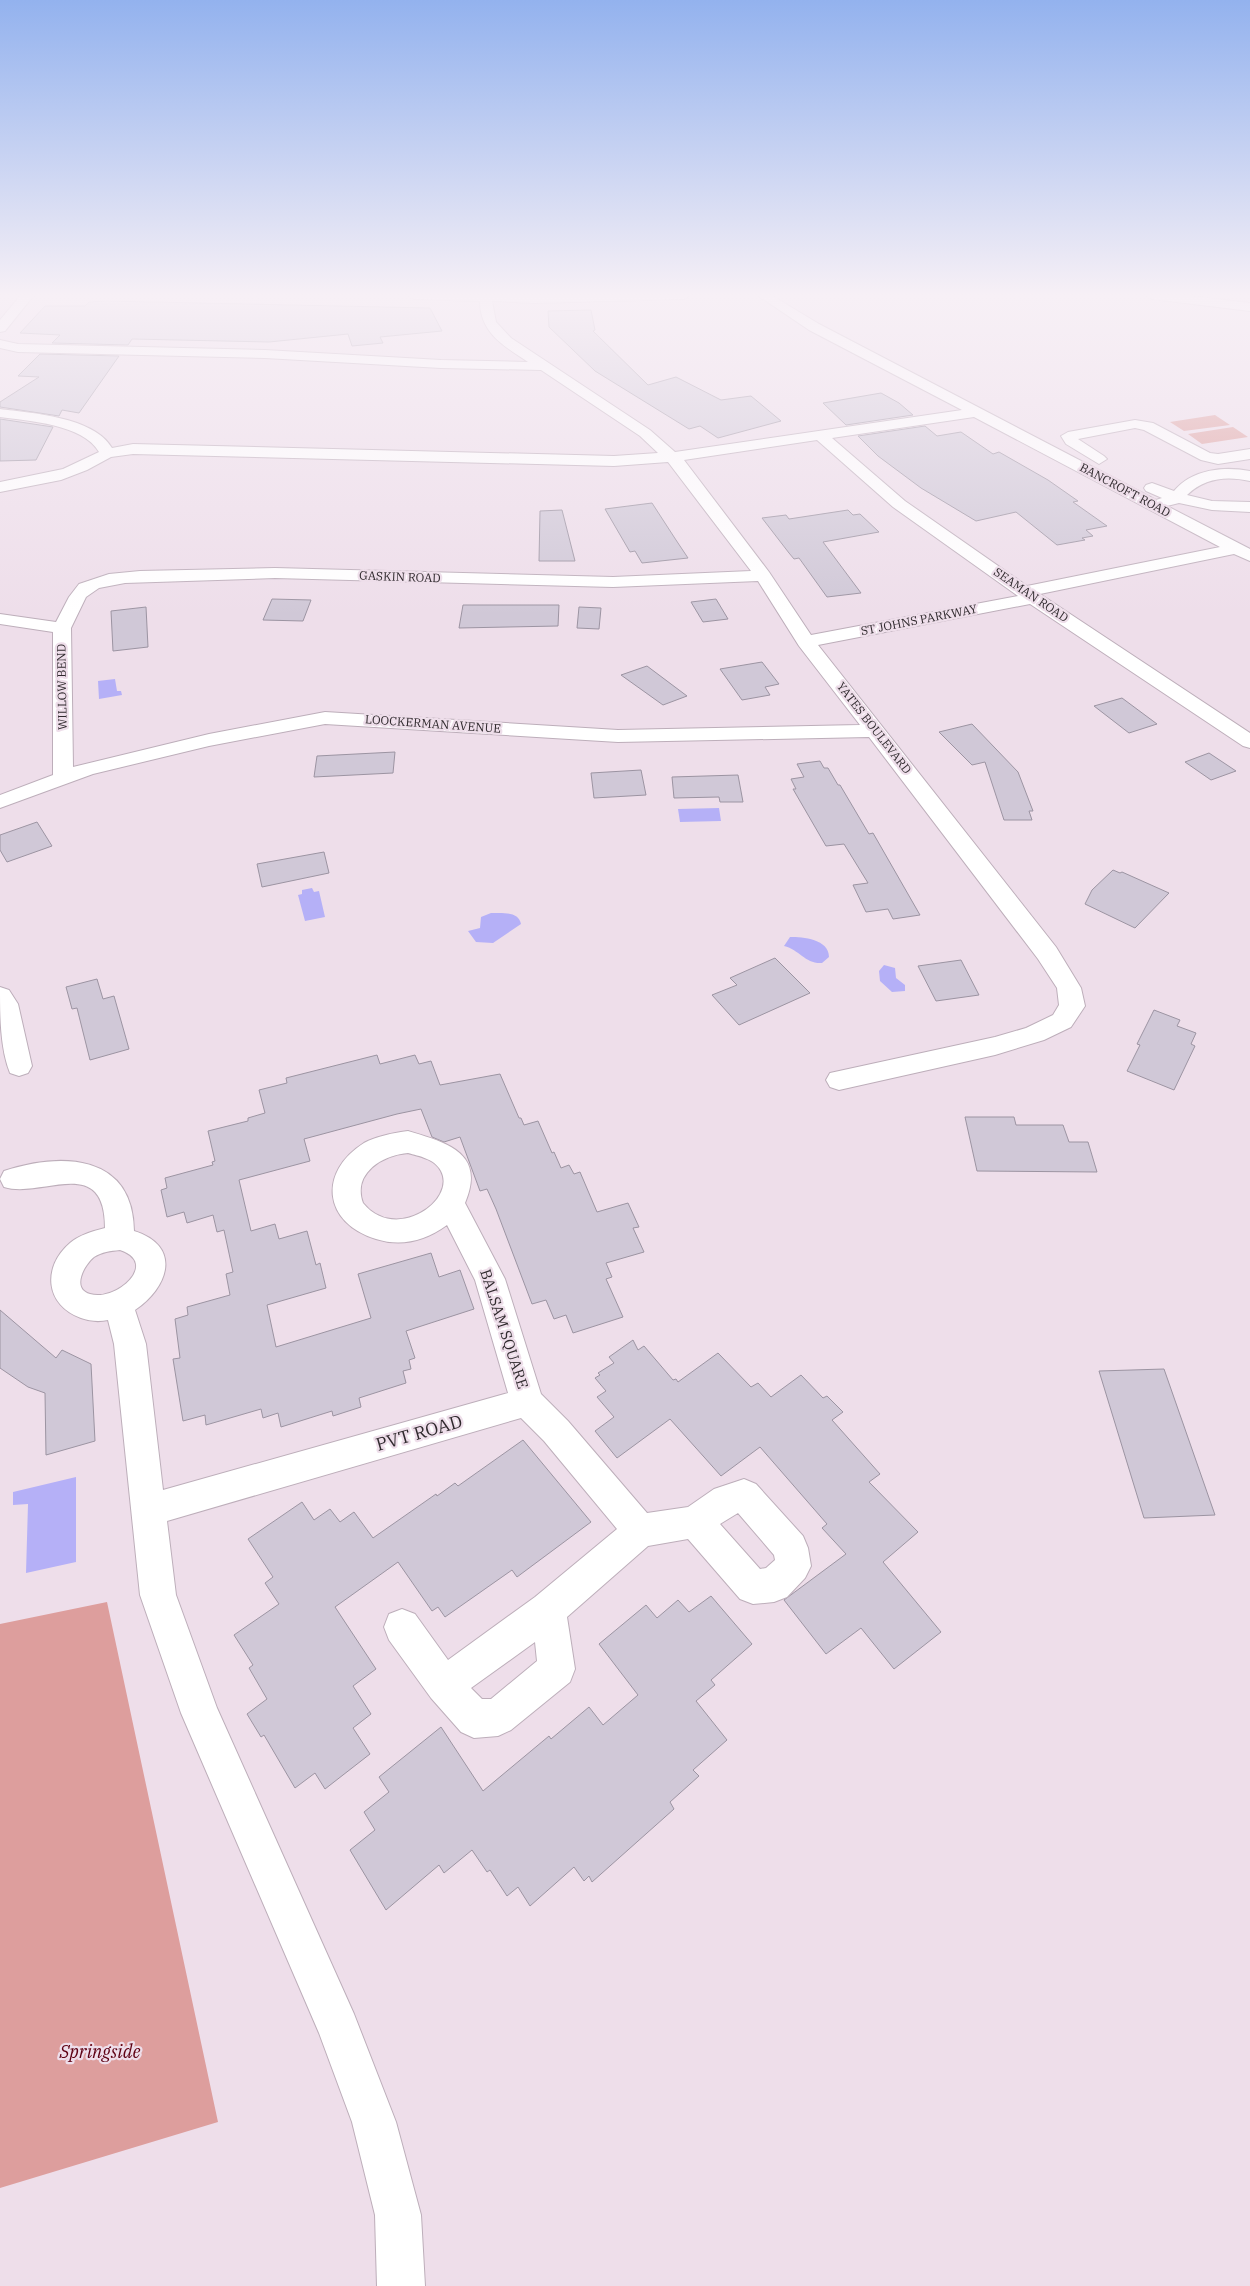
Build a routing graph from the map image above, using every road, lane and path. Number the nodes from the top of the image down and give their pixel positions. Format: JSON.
{"nodes":[{"id":1,"x":599,"y":402,"type":"edge"},
{"id":2,"x":960,"y":402,"type":"edge"},
{"id":3,"x":0,"y":412,"type":"edge"},
{"id":4,"x":980,"y":412,"type":"junction"},
{"id":5,"x":821,"y":436,"type":"junction"},
{"id":6,"x":106,"y":453,"type":"junction"},
{"id":7,"x":1250,"y":454,"type":"edge"},
{"id":8,"x":673,"y":457,"type":"junction"},
{"id":9,"x":1206,"y":457,"type":"junction"},
{"id":10,"x":1112,"y":466,"type":"dead end"},
{"id":11,"x":1231,"y":473,"type":"junction"},
{"id":12,"x":1128,"y":475,"type":"dead end"},
{"id":13,"x":1250,"y":476,"type":"edge"},
{"id":14,"x":0,"y":487,"type":"edge"},
{"id":15,"x":1176,"y":499,"type":"junction"},
{"id":16,"x":1152,"y":504,"type":"junction"},
{"id":17,"x":1250,"y":507,"type":"edge"},
{"id":18,"x":1243,"y":552,"type":"edge"},
{"id":19,"x":762,"y":576,"type":"junction"},
{"id":20,"x":1025,"y":592,"type":"junction"},
{"id":21,"x":0,"y":619,"type":"edge"},
{"id":22,"x":62,"y":628,"type":"junction"},
{"id":23,"x":801,"y":635,"type":"junction"},
{"id":24,"x":876,"y":731,"type":"junction"},
{"id":25,"x":1250,"y":742,"type":"edge"},
{"id":26,"x":63,"y":778,"type":"junction"},
{"id":27,"x":0,"y":802,"type":"edge"},
{"id":28,"x":0,"y":996,"type":"edge"},
{"id":29,"x":19,"y":1066,"type":"dead end"},
{"id":30,"x":839,"y":1080,"type":"dead end"},
{"id":31,"x":14,"y":1180,"type":"dead end"},
{"id":32,"x":451,"y":1204,"type":"dead end"},
{"id":33,"x":120,"y":1238,"type":"junction"},
{"id":34,"x":118,"y":1304,"type":"junction"},
{"id":35,"x":527,"y":1402,"type":"junction"},
{"id":36,"x":147,"y":1511,"type":"junction"},
{"id":37,"x":695,"y":1522,"type":"dead end"},
{"id":38,"x":640,"y":1531,"type":"junction"},
{"id":39,"x":548,"y":1610,"type":"junction"},
{"id":40,"x":402,"y":1628,"type":"dead end"},
{"id":41,"x":444,"y":1685,"type":"junction"},
{"id":42,"x":401,"y":2286,"type":"edge"}],
"edges":[{"from":1,"to":8,"type":"street","name":"YATES BOULEVARD"},
{"from":2,"to":4,"type":"street","name":"BANCROFT ROAD"},
{"from":3,"to":6,"type":"street"},
{"from":4,"to":5,"type":"street"},
{"from":4,"to":16,"type":"street","name":"BANCROFT ROAD"},
{"from":5,"to":8,"type":"street"},
{"from":5,"to":20,"type":"street","name":"SEAMAN ROAD"},
{"from":6,"to":8,"type":"street"},
{"from":6,"to":14,"type":"street"},
{"from":7,"to":9,"type":"street"},
{"from":8,"to":19,"type":"street","name":"YATES BOULEVARD"},
{"from":9,"to":10,"type":"street"},
{"from":9,"to":11,"type":"street"},
{"from":11,"to":13,"type":"street"},
{"from":11,"to":15,"type":"street"},
{"from":12,"to":15,"type":"street"},
{"from":15,"to":16,"type":"street"},
{"from":15,"to":17,"type":"street"},
{"from":16,"to":18,"type":"street","name":"BANCROFT ROAD"},
{"from":18,"to":20,"type":"street","name":"ST JOHNS PARKWAY"},
{"from":19,"to":22,"type":"street","name":"GASKIN ROAD"},
{"from":19,"to":23,"type":"street","name":"YATES BOULEVARD"},
{"from":20,"to":23,"type":"street","name":"ST JOHNS PARKWAY"},
{"from":20,"to":25,"type":"street","name":"SEAMAN ROAD"},
{"from":21,"to":22,"type":"street","name":"WILLOW BEND"},
{"from":22,"to":26,"type":"street","name":"WILLOW BEND"},
{"from":23,"to":24,"type":"street","name":"YATES BOULEVARD"},
{"from":24,"to":26,"type":"street","name":"LOOCKERMAN AVENUE"},
{"from":24,"to":30,"type":"street","name":"YATES BOULEVARD"},
{"from":26,"to":27,"type":"street","name":"LOOCKERMAN AVENUE"},
{"from":28,"to":29,"type":"street"},
{"from":31,"to":33,"type":"street"},
{"from":32,"to":35,"type":"street","name":"BALSAM SQUARE"},
{"from":33,"to":34,"type":"street"},
{"from":33,"to":34,"type":"street"},
{"from":34,"to":36,"type":"street"},
{"from":35,"to":36,"type":"street","name":"PVT ROAD"},
{"from":35,"to":38,"type":"street"},
{"from":36,"to":42,"type":"street"},
{"from":37,"to":38,"type":"street"},
{"from":38,"to":39,"type":"street"},
{"from":39,"to":41,"type":"street"},
{"from":39,"to":41,"type":"street"},
{"from":40,"to":41,"type":"street"}]}
